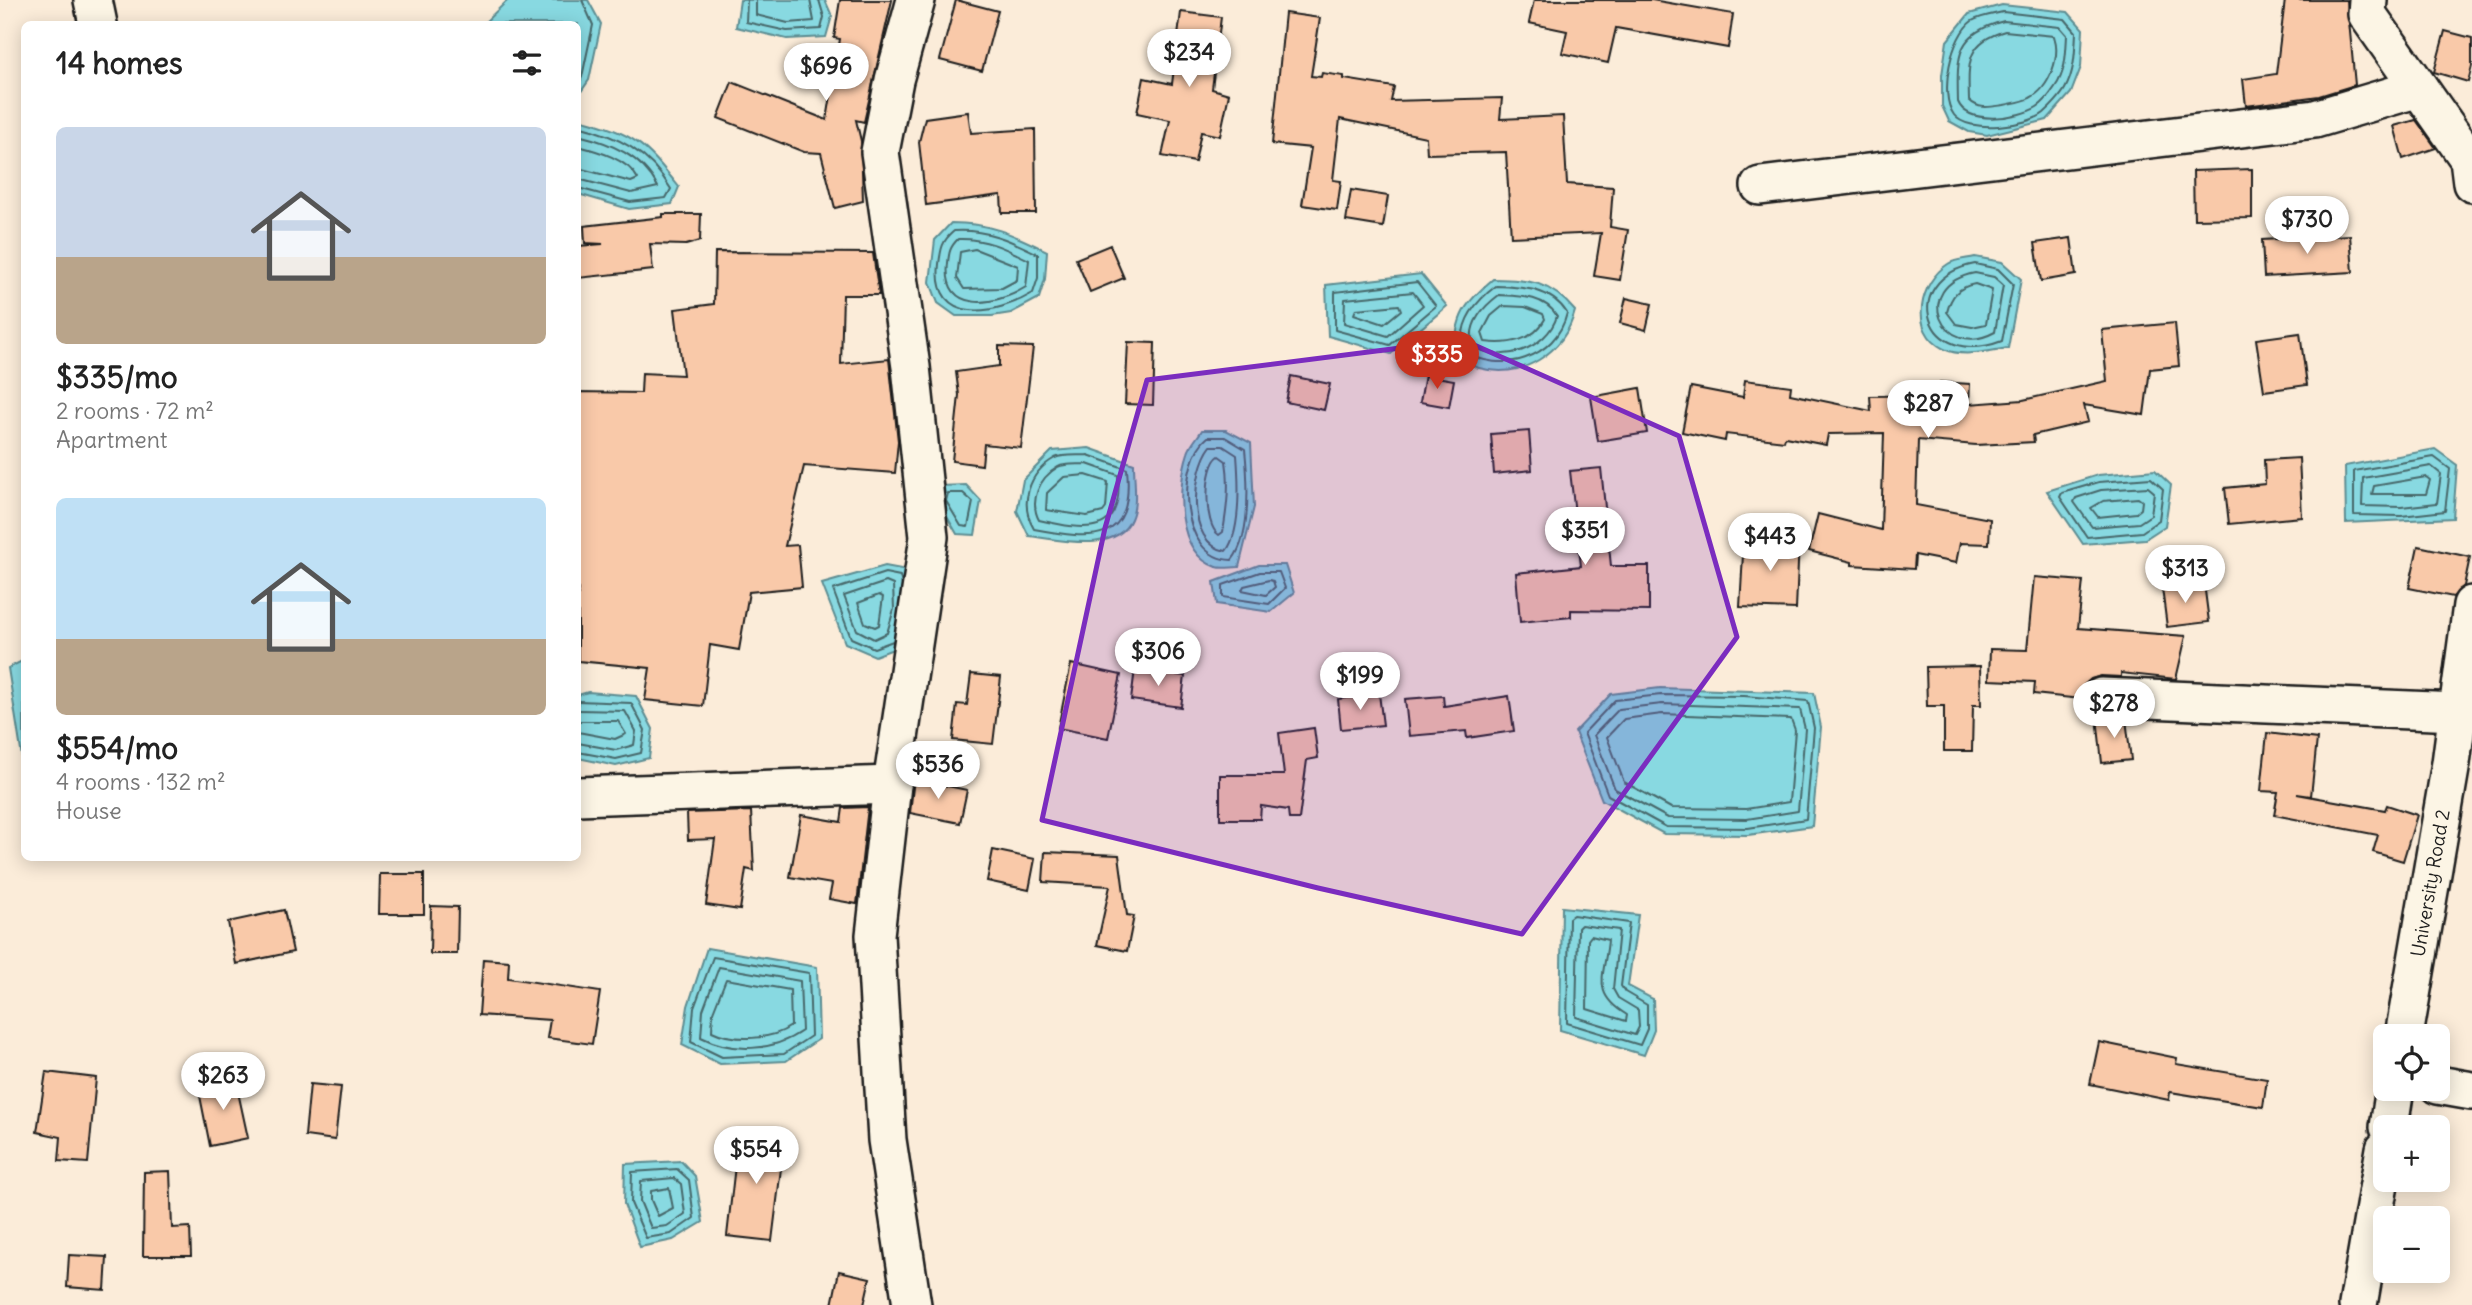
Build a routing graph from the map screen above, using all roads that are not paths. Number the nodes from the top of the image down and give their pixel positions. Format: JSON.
{"nodes":[{"id":1,"x":93,"y":0,"type":"edge"},
{"id":2,"x":916,"y":0,"type":"edge"},
{"id":3,"x":2368,"y":0,"type":"edge"},
{"id":4,"x":97,"y":21,"type":"edge"},
{"id":5,"x":2419,"y":88,"type":"junction"},
{"id":6,"x":2472,"y":183,"type":"edge"},
{"id":7,"x":1760,"y":186,"type":"dead end"},
{"id":8,"x":2472,"y":605,"type":"edge"},
{"id":9,"x":2101,"y":697,"type":"dead end"},
{"id":10,"x":2458,"y":712,"type":"junction"},
{"id":11,"x":892,"y":785,"type":"junction"},
{"id":12,"x":581,"y":796,"type":"edge"},
{"id":13,"x":2406,"y":1024,"type":"edge"},
{"id":14,"x":2450,"y":1087,"type":"edge"},
{"id":15,"x":2472,"y":1091,"type":"edge"},
{"id":16,"x":2378,"y":1192,"type":"edge"},
{"id":17,"x":912,"y":1305,"type":"edge"},
{"id":18,"x":2358,"y":1305,"type":"edge"}],
"edges":[{"from":1,"to":4,"type":"street"},
{"from":2,"to":11,"type":"street"},
{"from":3,"to":5,"type":"street"},
{"from":5,"to":6,"type":"street"},
{"from":5,"to":7,"type":"street"},
{"from":8,"to":10,"type":"street","name":"University Road 2"},
{"from":9,"to":10,"type":"street"},
{"from":10,"to":13,"type":"street","name":"University Road 2"},
{"from":11,"to":12,"type":"street"},
{"from":11,"to":17,"type":"street"},
{"from":14,"to":15,"type":"street"},
{"from":16,"to":18,"type":"street"}]}
